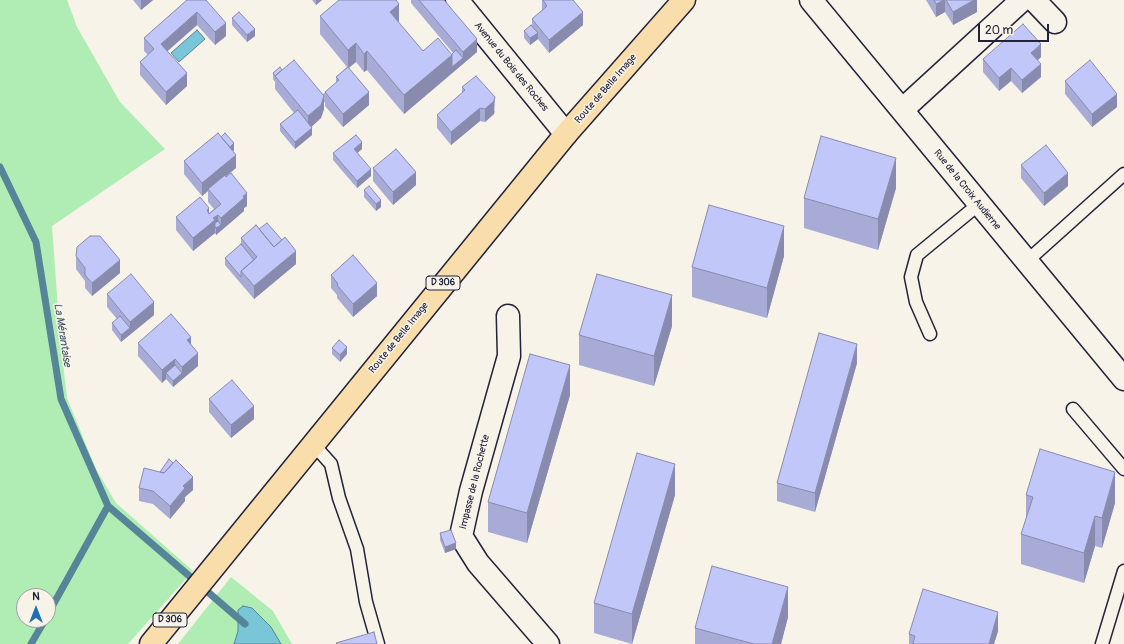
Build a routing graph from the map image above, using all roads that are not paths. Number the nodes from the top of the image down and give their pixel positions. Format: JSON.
{"nodes":[{"id":1,"x":457,"y":0,"type":"edge"},
{"id":2,"x":684,"y":0,"type":"edge"},
{"id":3,"x":811,"y":0,"type":"edge"},
{"id":4,"x":1022,"y":0,"type":"edge"},
{"id":5,"x":1034,"y":0,"type":"edge"},
{"id":6,"x":1055,"y":22,"type":"dead end"},
{"id":7,"x":902,"y":110,"type":"junction"},
{"id":8,"x":566,"y":134,"type":"junction"},
{"id":9,"x":1124,"y":174,"type":"edge"},
{"id":10,"x":979,"y":204,"type":"junction"},
{"id":11,"x":1026,"y":262,"type":"junction"},
{"id":12,"x":508,"y":316,"type":"dead end"},
{"id":13,"x":930,"y":334,"type":"dead end"},
{"id":14,"x":1124,"y":380,"type":"edge"},
{"id":15,"x":1073,"y":410,"type":"dead end"},
{"id":16,"x":313,"y":444,"type":"junction"},
{"id":17,"x":1124,"y":469,"type":"edge"},
{"id":18,"x":1124,"y":571,"type":"edge"},
{"id":19,"x":151,"y":644,"type":"edge"},
{"id":20,"x":378,"y":644,"type":"edge"},
{"id":21,"x":548,"y":644,"type":"edge"},
{"id":22,"x":1102,"y":644,"type":"edge"}],
"edges":[{"from":1,"to":8,"type":"street","name":"Avenue du Bois des Roches"},
{"from":2,"to":8,"type":"main road","name":"Route de Belle Image","number":"D 306"},
{"from":3,"to":7,"type":"street","name":"Rue de la Croix Audierne"},
{"from":4,"to":7,"type":"street"},
{"from":5,"to":6,"type":"street"},
{"from":7,"to":10,"type":"street","name":"Rue de la Croix Audierne"},
{"from":8,"to":16,"type":"main road","name":"Route de Belle Image","number":"D 306"},
{"from":9,"to":11,"type":"lane"},
{"from":10,"to":11,"type":"street","name":"Rue de la Croix Audierne"},
{"from":10,"to":13,"type":"lane"},
{"from":11,"to":14,"type":"street","name":"Rue de la Croix Audierne"},
{"from":12,"to":21,"type":"street","name":"Impasse de la Rochette"},
{"from":15,"to":17,"type":"lane"},
{"from":16,"to":19,"type":"main road","name":"Route de Belle Image","number":"D 306"},
{"from":16,"to":20,"type":"lane"},
{"from":18,"to":22,"type":"lane"}]}
